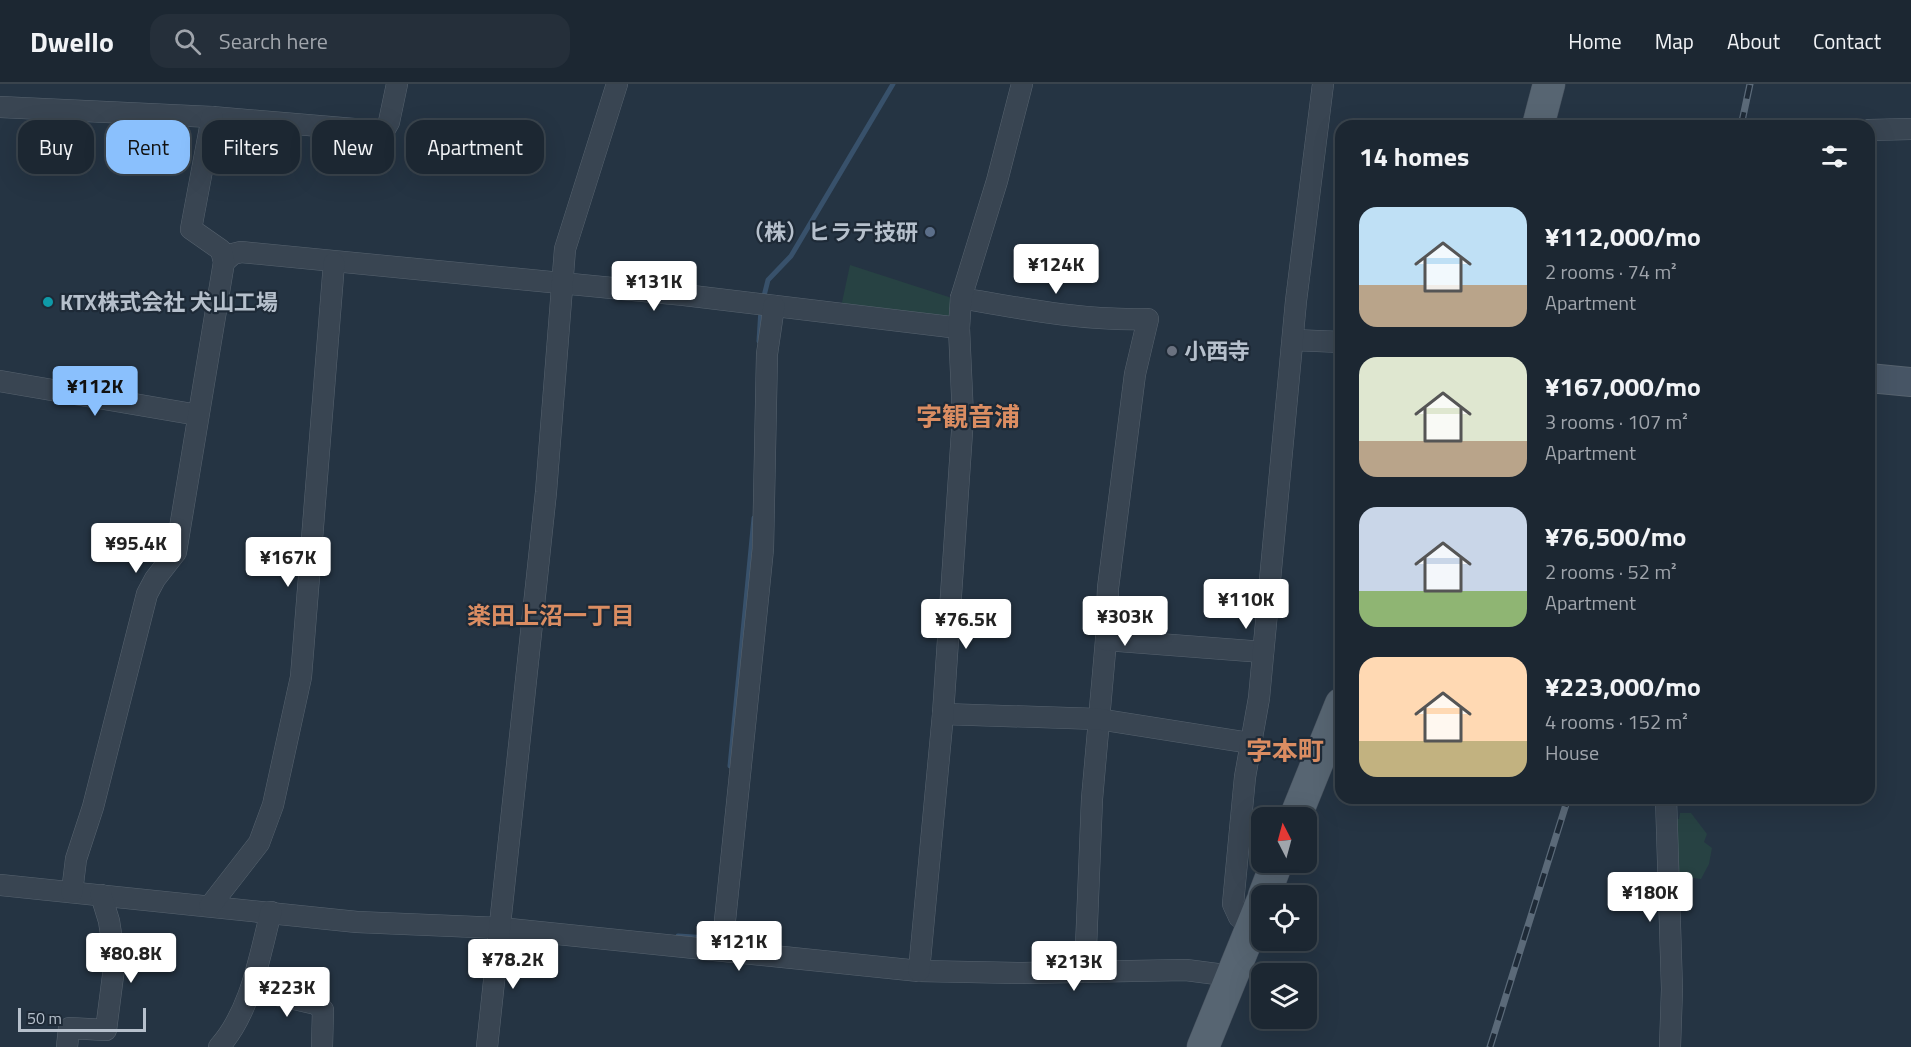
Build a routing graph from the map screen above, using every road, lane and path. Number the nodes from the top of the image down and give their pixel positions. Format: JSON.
{"nodes":[{"id":1,"x":398,"y":84,"type":"edge"},
{"id":2,"x":617,"y":84,"type":"edge"},
{"id":3,"x":1022,"y":84,"type":"edge"},
{"id":4,"x":1323,"y":84,"type":"edge"},
{"id":5,"x":1549,"y":84,"type":"edge"},
{"id":6,"x":0,"y":108,"type":"edge"},
{"id":7,"x":212,"y":117,"type":"junction"},
{"id":8,"x":1540,"y":120,"type":"edge"},
{"id":9,"x":1911,"y":129,"type":"edge"},
{"id":10,"x":1875,"y":130,"type":"edge"},
{"id":11,"x":224,"y":262,"type":"junction"},
{"id":12,"x":334,"y":263,"type":"junction"},
{"id":13,"x":564,"y":284,"type":"junction"},
{"id":14,"x":961,"y":298,"type":"junction"},
{"id":15,"x":774,"y":306,"type":"junction"},
{"id":16,"x":959,"y":328,"type":"junction"},
{"id":17,"x":1293,"y":340,"type":"junction"},
{"id":18,"x":1335,"y":342,"type":"edge"},
{"id":19,"x":1875,"y":379,"type":"edge"},
{"id":20,"x":0,"y":381,"type":"edge"},
{"id":21,"x":1911,"y":382,"type":"edge"},
{"id":22,"x":198,"y":415,"type":"junction"},
{"id":23,"x":1106,"y":640,"type":"junction"},
{"id":24,"x":1263,"y":652,"type":"junction"},
{"id":25,"x":943,"y":714,"type":"junction"},
{"id":26,"x":1098,"y":719,"type":"junction"},
{"id":27,"x":1335,"y":719,"type":"edge"},
{"id":28,"x":1250,"y":743,"type":"junction"},
{"id":29,"x":1666,"y":804,"type":"edge"},
{"id":30,"x":1299,"y":807,"type":"edge"},
{"id":31,"x":0,"y":885,"type":"edge"},
{"id":32,"x":72,"y":891,"type":"junction"},
{"id":33,"x":101,"y":895,"type":"junction"},
{"id":34,"x":210,"y":906,"type":"junction"},
{"id":35,"x":1251,"y":911,"type":"edge"},
{"id":36,"x":271,"y":912,"type":"junction"},
{"id":37,"x":500,"y":928,"type":"junction"},
{"id":38,"x":1251,"y":928,"type":"edge"},
{"id":39,"x":722,"y":950,"type":"junction"},
{"id":40,"x":919,"y":971,"type":"junction"},
{"id":41,"x":1085,"y":972,"type":"junction"},
{"id":42,"x":1232,"y":976,"type":"junction"},
{"id":43,"x":251,"y":989,"type":"junction"},
{"id":44,"x":67,"y":1047,"type":"edge"},
{"id":45,"x":219,"y":1047,"type":"edge"},
{"id":46,"x":322,"y":1047,"type":"edge"},
{"id":47,"x":487,"y":1047,"type":"edge"},
{"id":48,"x":1203,"y":1047,"type":"edge"},
{"id":49,"x":1670,"y":1047,"type":"edge"}],
"edges":[{"from":1,"to":7,"type":"street"},
{"from":2,"to":13,"type":"street"},
{"from":3,"to":14,"type":"street"},
{"from":4,"to":17,"type":"street"},
{"from":5,"to":8,"type":"main road"},
{"from":6,"to":7,"type":"street"},
{"from":7,"to":11,"type":"street"},
{"from":9,"to":10,"type":"street"},
{"from":11,"to":12,"type":"street"},
{"from":11,"to":22,"type":"street"},
{"from":12,"to":13,"type":"street"},
{"from":12,"to":34,"type":"street"},
{"from":13,"to":15,"type":"street"},
{"from":13,"to":37,"type":"street"},
{"from":14,"to":16,"type":"street"},
{"from":14,"to":23,"type":"street"},
{"from":15,"to":16,"type":"street"},
{"from":15,"to":39,"type":"street"},
{"from":16,"to":25,"type":"street"},
{"from":17,"to":18,"type":"street"},
{"from":17,"to":24,"type":"street"},
{"from":19,"to":21,"type":"street"},
{"from":20,"to":22,"type":"street"},
{"from":22,"to":32,"type":"street"},
{"from":23,"to":24,"type":"street"},
{"from":23,"to":26,"type":"street"},
{"from":24,"to":28,"type":"street"},
{"from":25,"to":26,"type":"street"},
{"from":25,"to":40,"type":"street"},
{"from":26,"to":28,"type":"street"},
{"from":26,"to":41,"type":"street"},
{"from":27,"to":30,"type":"main road"},
{"from":28,"to":35,"type":"street"},
{"from":29,"to":49,"type":"street"},
{"from":31,"to":32,"type":"street"},
{"from":32,"to":33,"type":"street"},
{"from":33,"to":34,"type":"street"},
{"from":33,"to":44,"type":"street"},
{"from":34,"to":36,"type":"street"},
{"from":36,"to":37,"type":"street"},
{"from":36,"to":43,"type":"street"},
{"from":37,"to":39,"type":"street"},
{"from":37,"to":47,"type":"street"},
{"from":38,"to":42,"type":"main road"},
{"from":39,"to":40,"type":"street"},
{"from":40,"to":41,"type":"street"},
{"from":41,"to":42,"type":"street"},
{"from":42,"to":48,"type":"main road"},
{"from":43,"to":45,"type":"street"},
{"from":43,"to":46,"type":"street"}]}
